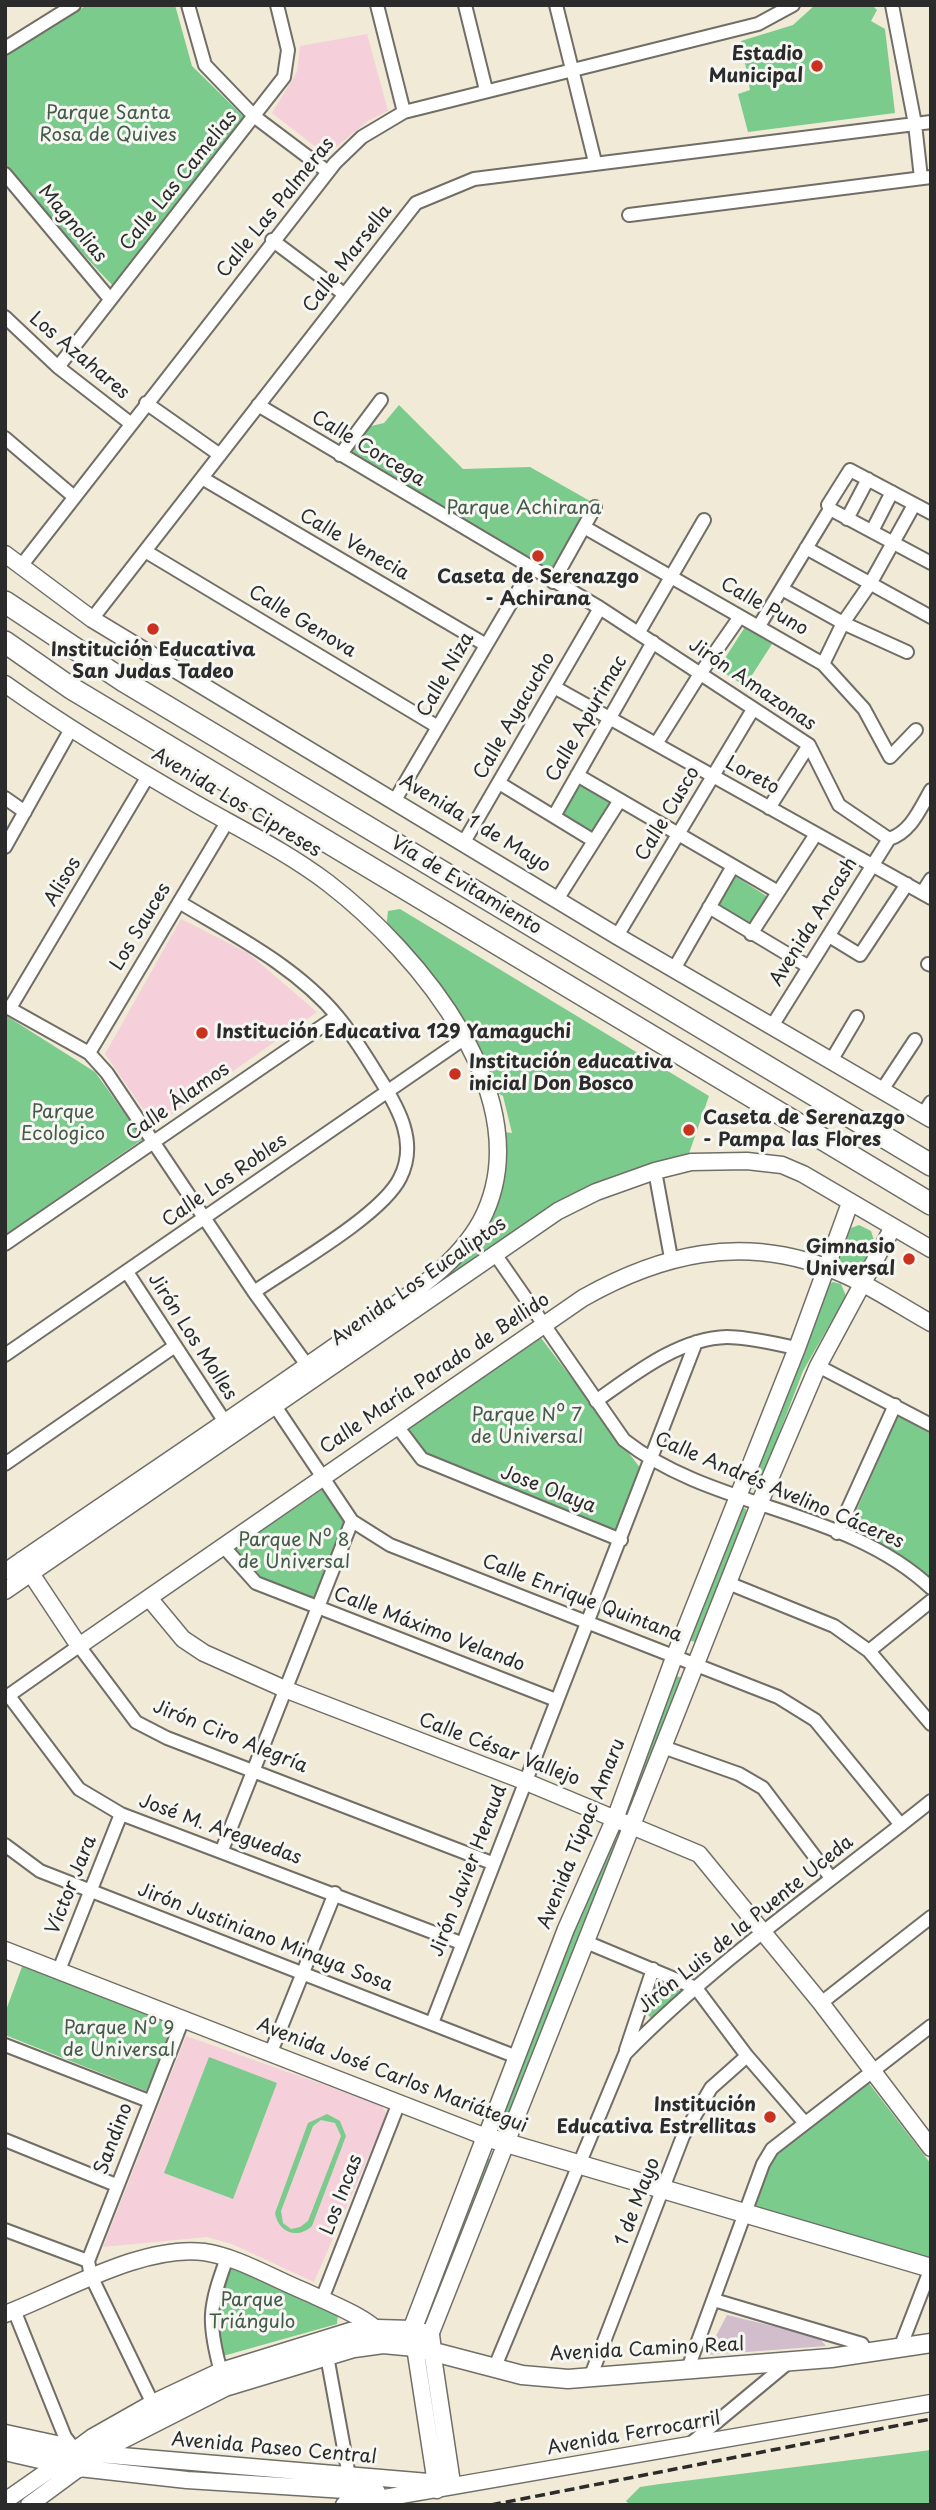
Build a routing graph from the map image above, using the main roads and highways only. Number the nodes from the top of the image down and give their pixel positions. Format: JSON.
{"nodes":[{"id":1,"x":5,"y":602,"type":"edge"},
{"id":2,"x":5,"y":642,"type":"edge"},
{"id":3,"x":931,"y":1165,"type":"edge"},
{"id":4,"x":931,"y":1204,"type":"edge"},
{"id":5,"x":486,"y":2137,"type":"joint"},
{"id":6,"x":931,"y":2269,"type":"edge"},
{"id":7,"x":380,"y":2336,"type":"junction"},
{"id":8,"x":422,"y":2340,"type":"junction"},
{"id":9,"x":931,"y":2343,"type":"edge"},
{"id":10,"x":5,"y":2434,"type":"edge"},
{"id":11,"x":5,"y":2451,"type":"edge"},
{"id":12,"x":98,"y":2454,"type":"joint"},
{"id":13,"x":77,"y":2459,"type":"junction"}],
"edges":[{"from":1,"to":3,"type":"highway","name":"Vía de Evitamiento"},
{"from":2,"to":4,"type":"highway","name":"Vía de Evitamiento"},
{"from":5,"to":6,"type":"main road","name":"Avenida José Carlos Mariátegui"},
{"from":5,"to":8,"type":"main road","name":"Avenida Túpac Amaru"},
{"from":7,"to":8,"type":"main road","name":"Avenida Camino Real"},
{"from":7,"to":12,"type":"main road","name":"Avenida Camino Real"},
{"from":7,"to":13,"type":"main road","name":"Avenida Camino Real"},
{"from":8,"to":9,"type":"main road","name":"Avenida Camino Real"},
{"from":10,"to":13,"type":"main road"},
{"from":11,"to":13,"type":"main road","name":"Avenida Camino Real"},
{"from":12,"to":13,"type":"main road","name":"Avenida Paseo Central"}]}
